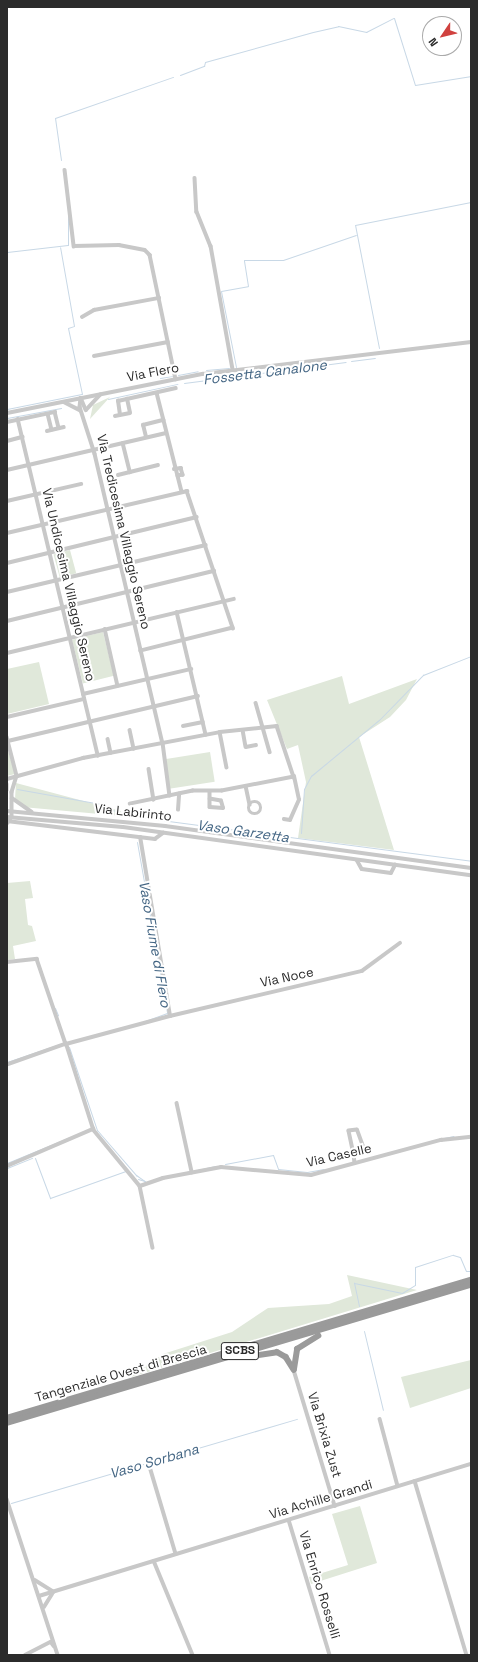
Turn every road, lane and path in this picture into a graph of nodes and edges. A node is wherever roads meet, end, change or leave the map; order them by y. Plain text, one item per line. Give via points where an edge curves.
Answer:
1 (65, 170) dead end
2 (195, 178) dead end
3 (159, 298) junction
4 (82, 316) dead end
5 (168, 342) junction
6 (471, 342) edge
7 (94, 356) dead end
8 (234, 370) junction
9 (176, 379) junction
10 (176, 388) dead end
11 (157, 393) junction
12 (102, 394) junction
13 (81, 398) junction
14 (126, 399) junction
15 (63, 402) junction
16 (86, 410) junction
17 (82, 411) junction
18 (7, 413) edge
19 (48, 414) junction
20 (120, 415) junction
21 (115, 416) dead end
22 (86, 418) junction
23 (18, 419) junction
24 (163, 420) junction
25 (7, 422) edge
26 (64, 427) dead end
27 (59, 428) junction
28 (52, 430) junction
29 (47, 431) dead end
30 (166, 433) junction
31 (22, 437) junction
32 (146, 437) junction
33 (7, 441) edge
34 (123, 443) junction
35 (94, 449) junction
36 (29, 465) junction
37 (158, 465) dead end
38 (174, 469) junction
39 (7, 470) edge
40 (130, 472) junction
41 (118, 475) dead end
42 (178, 476) junction
43 (81, 484) dead end
44 (182, 492) junction
45 (36, 494) junction
46 (7, 501) edge
47 (108, 509) junction
48 (197, 517) junction
49 (43, 525) junction
50 (7, 533) edge
51 (114, 537) junction
52 (206, 545) junction
53 (50, 552) junction
54 (7, 562) edge
55 (121, 564) junction
56 (214, 572) junction
57 (56, 580) junction
58 (7, 592) edge
59 (128, 592) junction
60 (234, 599) dead end
61 (223, 601) junction
62 (63, 608) junction
63 (177, 612) junction
64 (7, 621) edge
65 (135, 622) junction
66 (105, 629) junction
67 (70, 638) junction
68 (185, 641) junction
69 (141, 651) junction
70 (7, 653) edge
71 (191, 669) junction
72 (148, 679) junction
73 (118, 686) junction
74 (83, 694) junction
75 (198, 696) junction
76 (84, 699) junction
77 (256, 703) dead end
78 (154, 706) junction
79 (7, 718) edge
80 (90, 722) junction
81 (204, 722) junction
82 (183, 726) dead end
83 (264, 728) junction
84 (130, 730) dead end
85 (243, 730) junction
86 (220, 732) junction
87 (206, 735) junction
88 (8, 739) edge
89 (108, 739) dead end
90 (163, 743) junction
91 (256, 745) dead end
92 (134, 749) junction
93 (270, 752) dead end
94 (111, 753) junction
95 (98, 756) junction
96 (227, 767) dead end
97 (149, 769) dead end
98 (17, 776) junction
99 (294, 777) junction
100 (7, 779) edge
101 (7, 784) edge
102 (246, 786) junction
103 (7, 790) edge
104 (210, 791) junction
105 (179, 794) junction
106 (170, 796) junction
107 (12, 798) junction
108 (210, 799) dead end
109 (154, 800) junction
110 (130, 804) dead end
111 (250, 805) dead end
112 (178, 810) dead end
113 (7, 811) edge
114 (12, 811) junction
115 (32, 812) junction
116 (7, 817) edge
117 (12, 817) junction
118 (284, 819) dead end
119 (8, 822) edge
120 (163, 832) junction
121 (140, 837) junction
122 (356, 860) junction
123 (434, 863) junction
124 (396, 865) junction
125 (471, 868) edge
126 (432, 870) junction
127 (471, 875) edge
128 (400, 943) dead end
129 (7, 962) edge
130 (170, 1016) junction
131 (66, 1044) junction
132 (7, 1066) edge
133 (177, 1103) dead end
134 (93, 1129) junction
135 (471, 1137) edge
136 (354, 1155) junction
137 (355, 1163) junction
138 (7, 1166) edge
139 (192, 1172) junction
140 (140, 1186) junction
141 (153, 1248) dead end
142 (471, 1280) edge
143 (471, 1285) edge
144 (346, 1324) junction
145 (218, 1362) junction
146 (294, 1370) junction
147 (7, 1418) edge
148 (380, 1419) dead end
149 (7, 1423) edge
150 (148, 1460) dead end
151 (471, 1464) edge
152 (414, 1481) junction
153 (398, 1486) junction
154 (7, 1499) edge
155 (335, 1506) junction
156 (289, 1520) junction
157 (176, 1554) junction
158 (154, 1561) junction
159 (33, 1577) junction
160 (46, 1590) junction
161 (54, 1592) junction
162 (39, 1594) junction
163 (44, 1611) junction
164 (47, 1623) junction
165 (51, 1642) junction
166 (55, 1646) junction
167 (25, 1655) edge
168 (58, 1655) edge
169 (193, 1655) edge
170 (330, 1655) edge
171 (467, 1655) edge

1 - 3 street via 74,246 119,245 145,250 152,259
2 - 8 street via 197,212 211,246
3 - 4 street via 94,310
3 - 5 street
5 - 7 street
5 - 9 street
6 - 8 street, Via Flero
8 - 9 street, Via Flero
9 - 12 street, Via Flero
10 - 11 street, Via Flero
11 - 14 street, Via Flero
11 - 24 street
12 - 13 street, Via Flero
12 - 16 street
13 - 15 street, Via Flero
13 - 16 street, Via Tredicesima Villaggio Sereno
13 - 17 street, Via Tredicesima Villaggio Sereno
14 - 20 street, Via Flero via 118,401
14 - 20 street, Via Flero via 130,413
15 - 17 street
15 - 18 street, Via Flero
16 - 22 street, Via Tredicesima Villaggio Sereno
17 - 22 street, Via Tredicesima Villaggio Sereno
19 - 23 street
19 - 27 street via 55,412
19 - 28 street
20 - 21 street
22 - 35 street, Via Tredicesima Villaggio Sereno
23 - 25 street
23 - 31 street, Via Undicesima Villaggio Sereno
24 - 30 street
24 - 32 street via 143,425
26 - 27 street
27 - 28 street
28 - 29 street
30 - 32 street
30 - 38 street
31 - 33 street
31 - 36 street, Via Undicesima Villaggio Sereno
32 - 34 street
34 - 35 street
34 - 40 street
35 - 36 street
35 - 47 street, Via Tredicesima Villaggio Sereno
36 - 39 street
36 - 45 street, Via Undicesima Villaggio Sereno
37 - 40 street
38 - 42 street
38 - 42 street via 181,468 183,475
40 - 41 street
42 - 44 street
43 - 45 street
44 - 47 street
44 - 48 street via 188,491
45 - 46 street
45 - 49 street, Via Undicesima Villaggio Sereno
47 - 49 street
47 - 51 street, Via Tredicesima Villaggio Sereno
48 - 51 street
48 - 52 street
49 - 50 street
49 - 53 street, Via Undicesima Villaggio Sereno
51 - 53 street
51 - 55 street, Via Tredicesima Villaggio Sereno
52 - 55 street
52 - 56 street
53 - 54 street
53 - 57 street, Via Undicesima Villaggio Sereno
55 - 57 street
55 - 59 street, Via Tredicesima Villaggio Sereno
56 - 59 street
56 - 61 street
57 - 58 street
57 - 62 street, Via Undicesima Villaggio Sereno
59 - 62 street
59 - 65 street, Via Tredicesima Villaggio Sereno
60 - 61 street
61 - 63 street
61 - 68 street via 233,628
62 - 64 street
62 - 67 street, Via Undicesima Villaggio Sereno
63 - 65 street
63 - 68 street
65 - 66 street
65 - 69 street, Via Tredicesima Villaggio Sereno
66 - 67 street
66 - 73 street
67 - 70 street
67 - 74 street, Via Undicesima Villaggio Sereno
68 - 69 street
68 - 71 street
69 - 72 street, Via Tredicesima Villaggio Sereno
71 - 72 street
71 - 75 street
72 - 73 street
72 - 78 street, Via Tredicesima Villaggio Sereno
73 - 74 street
74 - 76 street, Via Undicesima Villaggio Sereno
75 - 78 street
75 - 81 street
76 - 79 street
76 - 80 street, Via Undicesima Villaggio Sereno
77 - 83 street
78 - 80 street
78 - 90 street, Via Tredicesima Villaggio Sereno
80 - 88 street
80 - 95 street, Via Undicesima Villaggio Sereno
81 - 82 street
81 - 87 street
83 - 85 street
83 - 93 street
83 - 99 street via 277,726
84 - 92 street
85 - 86 street
85 - 91 street via 246,747
86 - 87 street
86 - 96 street
87 - 90 street
88 - 98 street
89 - 94 street
90 - 92 street
90 - 106 street, Via Tredicesima Villaggio Sereno
92 - 94 street
94 - 95 street
95 - 98 street
97 - 109 street
98 - 100 street
98 - 107 street
99 - 102 street
99 - 118 street via 299,800 290,820
101 - 103 street
102 - 104 street
102 - 111 street
104 - 105 street
104 - 108 street
105 - 106 street
105 - 112 street
106 - 109 street
107 - 114 street
107 - 115 street via 18,806
109 - 110 street
113 - 114 street, Via Labirinto
114 - 115 street, Via Labirinto
114 - 117 street
115 - 123 street, Via Labirinto via 165,826
116 - 117 street, Via Labirinto
117 - 119 street
117 - 120 street, Via Labirinto
119 - 121 street, Via Labirinto
120 - 121 street, Via Labirinto via 155,838
120 - 122 street, Via Labirinto
121 - 130 street
122 - 124 street, Via Labirinto
122 - 124 street, Via Labirinto via 362,869 391,873
123 - 125 street, Via Labirinto
123 - 126 street
124 - 126 street, Via Labirinto
126 - 127 street, Via Labirinto
128 - 130 street, Via Noce via 362,971
129 - 131 street via 35,958
130 - 131 street, Via Noce
131 - 132 street, Via Noce
131 - 134 street
133 - 139 street
134 - 138 street
134 - 140 street
135 - 137 street, Via Caselle via 440,1140
136 - 136 street via 365,1152 357,1130 349,1131
136 - 137 street
137 - 139 street, Via Caselle via 305,1175 243,1168
139 - 140 street, Via Caselle
140 - 141 street
142 - 147 highway, Tangenziale Ovest di Brescia / SCBS
143 - 144 highway, Tangenziale Ovest di Brescia / SCBS
144 - 145 highway, Tangenziale Ovest di Brescia / SCBS
144 - 146 highway via 301,1344 295,1354
145 - 146 highway via 277,1352 286,1357
145 - 149 highway, Tangenziale Ovest di Brescia / SCBS
146 - 155 street, Via Brixia Zust
148 - 153 street
150 - 157 street
151 - 152 street, Via Achille Grandi
152 - 153 street, Via Achille Grandi
152 - 171 street
153 - 155 street, Via Achille Grandi
154 - 159 street
155 - 156 street, Via Achille Grandi
156 - 157 street, Via Achille Grandi
156 - 170 street, Via Enrico Rosselli
157 - 158 street, Via Achille Grandi
158 - 161 street, Via Achille Grandi
158 - 169 street
159 - 160 street
159 - 162 street
160 - 161 street
160 - 162 street
161 - 162 street, Via Achille Grandi
161 - 163 street via 44,1603
162 - 163 street
163 - 164 street
164 - 165 street
164 - 166 street
165 - 166 street
165 - 167 street
165 - 168 street
166 - 168 street

